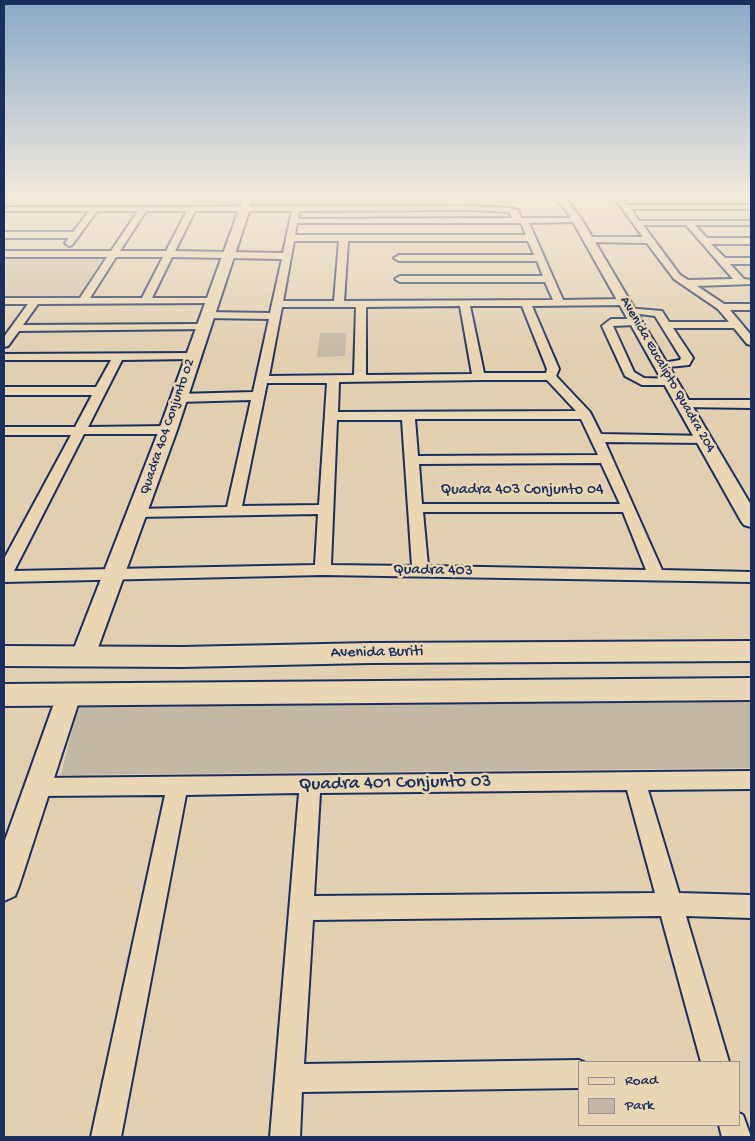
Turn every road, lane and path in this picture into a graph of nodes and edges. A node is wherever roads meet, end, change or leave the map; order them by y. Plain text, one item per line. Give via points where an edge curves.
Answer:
1 (64, 249) edge
2 (117, 249) edge
3 (172, 249) edge
4 (231, 249) edge
5 (288, 249) edge
6 (343, 249) edge
7 (398, 249) edge
8 (535, 249) edge
9 (593, 249) edge
10 (657, 249) edge
11 (713, 249) edge
12 (115, 253) junction
13 (4, 254) edge
14 (60, 254) junction
15 (170, 254) junction
16 (229, 255) junction
17 (286, 256) junction
18 (399, 258) junction
19 (539, 258) junction
20 (724, 261) junction
21 (751, 261) edge
22 (548, 279) junction
23 (746, 282) edge
24 (684, 283) junction
25 (400, 291) junction
26 (4, 301) edge
27 (36, 301) junction
28 (83, 301) junction
29 (145, 301) junction
30 (559, 302) junction
31 (464, 303) junction
32 (526, 303) junction
33 (278, 304) junction
34 (339, 304) junction
35 (360, 304) junction
36 (722, 307) junction
37 (751, 307) edge
38 (629, 311) junction
39 (208, 314) junction
40 (275, 316) junction
41 (667, 325) junction
42 (737, 325) junction
43 (16, 328) junction
44 (749, 336) edge
45 (4, 344) edge
46 (192, 356) junction
47 (4, 357) edge
48 (118, 357) junction
49 (662, 366) junction
50 (550, 376) junction
51 (479, 378) junction
52 (360, 379) junction
53 (262, 380) junction
54 (333, 380) junction
55 (672, 382) junction
56 (4, 391) edge
57 (100, 391) junction
58 (258, 396) junction
59 (178, 398) junction
60 (685, 404) junction
61 (751, 404) edge
62 (586, 415) junction
63 (332, 416) junction
64 (408, 416) junction
65 (4, 430) edge
66 (79, 430) junction
67 (168, 430) junction
68 (598, 438) junction
69 (704, 439) junction
70 (606, 459) junction
71 (411, 460) junction
72 (415, 508) junction
73 (629, 508) junction
74 (326, 510) junction
75 (233, 512) junction
76 (138, 513) junction
77 (751, 521) edge
78 (323, 570) junction
79 (420, 570) junction
80 (4, 576) edge
81 (114, 576) junction
82 (657, 577) junction
83 (751, 578) edge
84 (740, 652) edge
85 (4, 656) edge
86 (83, 656) junction
87 (182, 657) junction
88 (748, 689) edge
89 (174, 692) junction
90 (69, 694) junction
91 (4, 695) edge
92 (751, 780) edge
93 (635, 781) junction
94 (310, 786) junction
95 (39, 787) junction
96 (176, 787) junction
97 (4, 886) edge
98 (671, 904) junction
99 (751, 906) edge
100 (302, 908) junction
101 (715, 1061) edge
102 (578, 1074) edge
103 (291, 1078) junction
104 (106, 1137) edge
105 (285, 1137) edge

1 - 14 street
2 - 12 street
3 - 15 street
4 - 16 street, Quadra 404 Conjunto 02
5 - 17 street
6 - 34 street
7 - 18 street
8 - 19 street
9 - 38 street, Avenida Eucalipto Quadra 204
10 - 24 street
11 - 20 street
12 - 14 street
12 - 15 street
12 - 28 street
13 - 14 street
15 - 16 street
15 - 29 street
16 - 17 street
16 - 39 street, Quadra 404 Conjunto 02
17 - 33 street
18 - 19 street
18 - 25 street
19 - 22 street
20 - 21 street
20 - 23 street
22 - 25 street
22 - 30 street
23 - 24 street
24 - 36 street
25 - 31 street
25 - 35 street
26 - 27 street
27 - 28 street
27 - 43 street
28 - 29 street
29 - 39 street
30 - 32 street
30 - 38 street
31 - 32 street
31 - 51 street
32 - 50 street via 553,370
33 - 34 street
33 - 40 street
34 - 35 street
35 - 52 street
36 - 37 street
36 - 42 street
38 - 41 street via 658,313
38 - 49 street, Avenida Eucalipto Quadra 204
38 - 55 street via 607,326 629,374 642,381
39 - 40 street
39 - 43 street
39 - 46 street, Quadra 404 Conjunto 02
40 - 53 street
41 - 42 street
41 - 49 street via 687,361 681,365
42 - 44 street
43 - 45 street
46 - 48 street
46 - 59 street, Quadra 404 Conjunto 02
47 - 48 street
48 - 57 street
49 - 55 street, Avenida Eucalipto Quadra 204
50 - 51 street
50 - 62 street
51 - 52 street
52 - 54 street
53 - 54 street
53 - 58 street
54 - 63 street
55 - 60 street, Avenida Eucalipto Quadra 204
56 - 57 street
57 - 66 street
58 - 59 street
58 - 75 street
59 - 67 street, Quadra 404 Conjunto 02
60 - 61 street
60 - 69 street, Avenida Eucalipto Quadra 204
62 - 64 street
62 - 68 street
63 - 64 street
63 - 74 street
64 - 71 street
65 - 66 street
66 - 67 street
66 - 80 street
67 - 76 street, Quadra 404 Conjunto 02
68 - 69 street
68 - 70 street
69 - 77 street, Avenida Eucalipto Quadra 204
70 - 71 street
70 - 73 street
71 - 72 street
72 - 73 street, Quadra 403 Conjunto 04
72 - 79 street
73 - 82 street
74 - 75 street
74 - 78 street
75 - 76 street
76 - 81 street, Quadra 404 Conjunto 02
78 - 79 street, Quadra 403
78 - 81 street, Quadra 403
79 - 82 street, Quadra 403
80 - 81 street, Quadra 403
81 - 86 street, Quadra 404 Conjunto 02
82 - 83 street, Quadra 403
84 - 87 main road, Avenida Buriti
84 - 88 main road via 721,659 719,667 730,682
85 - 86 main road, Avenida Buriti
86 - 87 main road, Avenida Buriti
87 - 89 main road via 194,667 194,675 189,683
88 - 89 main road
89 - 90 main road
90 - 91 main road
90 - 95 street
92 - 93 street, Quadra 401 Conjunto 03
93 - 94 street, Quadra 401 Conjunto 03
93 - 98 street
94 - 96 street, Quadra 401 Conjunto 03
94 - 100 street
95 - 96 street, Quadra 401 Conjunto 03
95 - 97 street
96 - 104 street
98 - 99 street
98 - 100 street
98 - 101 street
100 - 103 street
102 - 103 street
103 - 105 street

